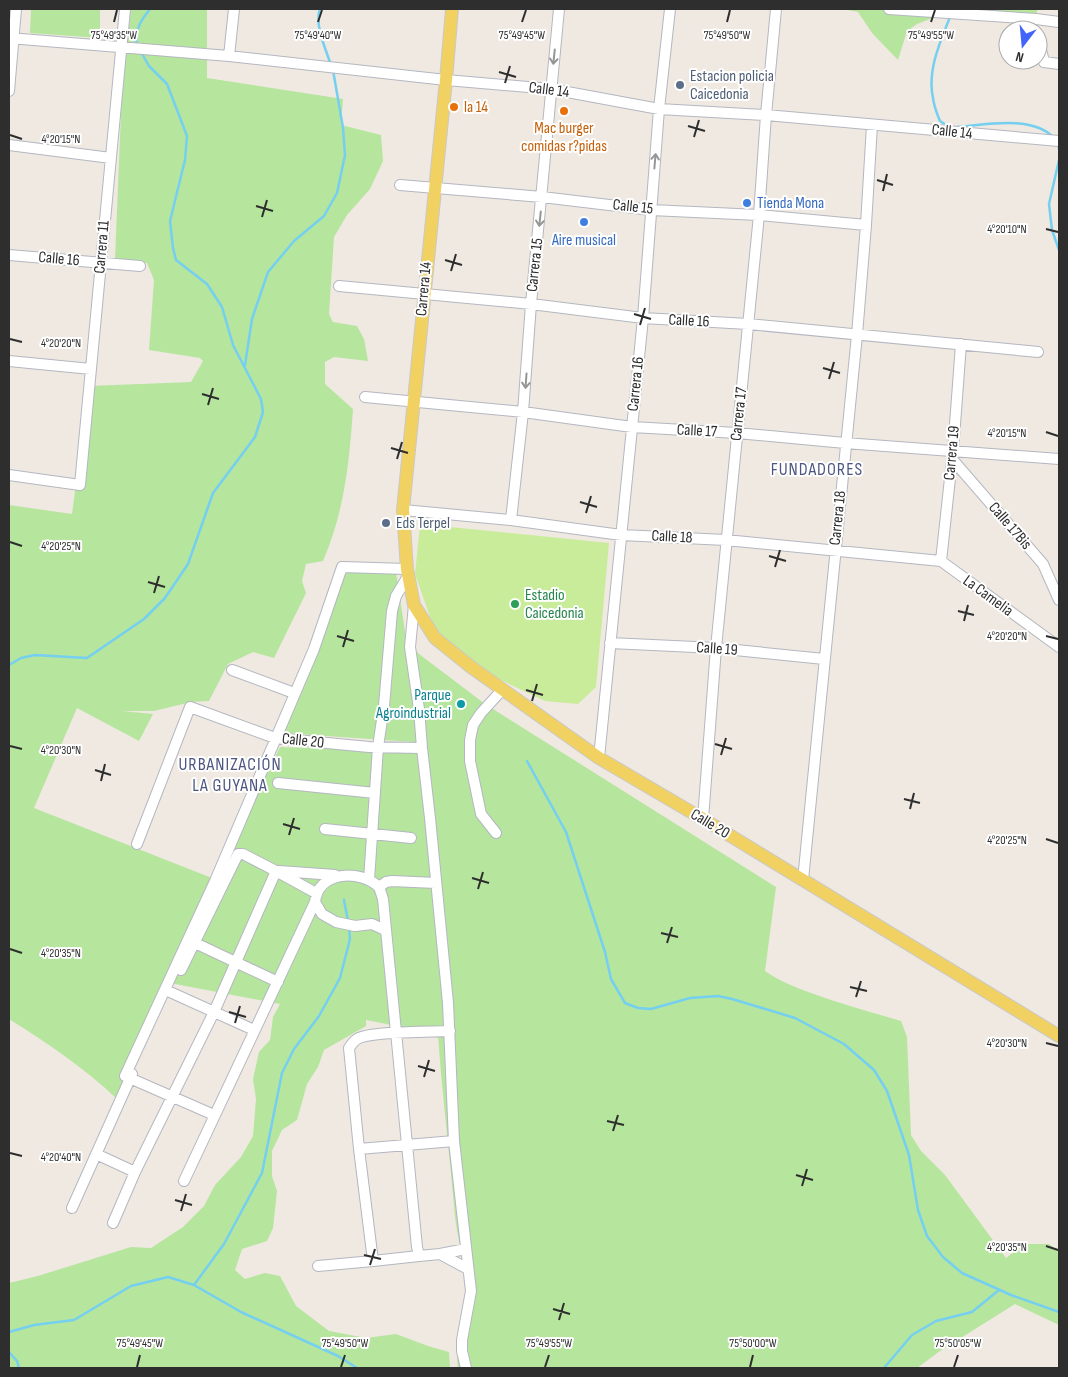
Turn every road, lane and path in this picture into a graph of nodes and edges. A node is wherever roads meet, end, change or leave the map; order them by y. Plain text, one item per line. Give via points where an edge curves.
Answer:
1 (16, 9) edge
2 (124, 9) edge
3 (234, 9) edge
4 (452, 9) edge
5 (559, 9) edge
6 (670, 9) edge
7 (776, 9) edge
8 (889, 9) edge
9 (1036, 19) joint
10 (1059, 22) edge
11 (11, 38) edge
12 (120, 47) junction
13 (229, 56) junction
14 (446, 80) junction
15 (551, 89) junction
16 (9, 91) edge
17 (659, 109) junction
18 (766, 115) junction
19 (872, 126) junction
20 (1059, 141) edge
21 (9, 145) edge
22 (110, 158) junction
23 (400, 184) dead end
24 (434, 188) junction
25 (542, 197) junction
26 (651, 210) junction
27 (759, 215) junction
28 (866, 225) junction
29 (9, 255) edge
30 (101, 263) junction
31 (140, 266) dead end
32 (339, 286) dead end
33 (423, 294) junction
34 (531, 304) junction
35 (642, 318) junction
36 (748, 324) junction
37 (857, 335) junction
38 (961, 344) junction
39 (1038, 352) dead end
40 (9, 361) edge
41 (91, 369) junction
42 (365, 397) dead end
43 (414, 403) junction
44 (523, 412) junction
45 (632, 427) junction
46 (737, 433) junction
47 (845, 444) junction
48 (952, 455) junction
49 (1059, 459) edge
50 (9, 475) edge
51 (403, 510) junction
52 (511, 520) junction
53 (620, 534) junction
54 (726, 540) junction
55 (835, 551) junction
56 (942, 561) junction
57 (407, 573) junction
58 (1059, 600) edge
59 (414, 605) junction
60 (610, 643) junction
61 (1059, 647) edge
62 (716, 648) junction
63 (824, 658) junction
64 (232, 670) dead end
65 (502, 690) junction
66 (294, 693) junction
67 (275, 738) junction
68 (378, 747) junction
69 (422, 748) junction
70 (599, 758) junction
71 (278, 783) dead end
72 (375, 793) junction
73 (703, 818) junction
74 (325, 829) dead end
75 (496, 833) dead end
76 (371, 834) junction
77 (411, 838) dead end
78 (137, 844) dead end
79 (276, 871) junction
80 (338, 876) junction
81 (369, 880) junction
82 (803, 880) junction
83 (436, 883) junction
84 (379, 887) junction
85 (315, 898) junction
86 (384, 911) junction
87 (322, 914) junction
88 (308, 916) junction
89 (372, 924) junction
90 (385, 930) junction
91 (195, 943) junction
92 (236, 962) junction
93 (278, 982) junction
94 (170, 992) junction
95 (214, 1012) junction
96 (254, 1030) junction
97 (450, 1031) junction
98 (396, 1034) junction
99 (1059, 1036) edge
100 (130, 1078) junction
101 (172, 1096) junction
102 (214, 1115) junction
103 (454, 1141) junction
104 (407, 1144) junction
105 (359, 1149) junction
106 (96, 1154) junction
107 (135, 1172) junction
108 (184, 1181) dead end
109 (72, 1208) dead end
110 (113, 1223) dead end
111 (466, 1249) junction
112 (440, 1254) junction
113 (419, 1256) junction
114 (373, 1261) junction
115 (318, 1266) dead end
116 (468, 1269) junction
117 (466, 1368) edge

1 - 11 street
2 - 12 street, Carrera 11
3 - 13 street
4 - 14 main road, Carrera 14
5 -> 15 street, Carrera 15
6 - 17 street, Carrera 16
7 - 18 street, Carrera 17
8 - 9 street
9 - 10 street
11 - 12 street, Calle 14
11 - 16 street
12 - 13 street, Calle 14
12 - 22 street, Carrera 11
13 - 14 street, Calle 14
14 - 15 street, Calle 14
14 - 24 main road, Carrera 14
15 - 17 street, Calle 14
15 - 25 street, Carrera 15
17 - 18 street, Calle 14
26 -> 17 street, Carrera 16
18 - 19 street, Calle 14
18 - 27 street, Carrera 17
19 - 20 street, Calle 14
19 - 28 street, Carrera 18
21 - 22 street
22 - 30 street, Carrera 11
23 - 24 street, Calle 15
24 - 25 street, Calle 15
24 - 33 main road, Carrera 14
25 - 26 street, Calle 15
25 -> 34 street, Carrera 15
26 - 27 street, Calle 15
26 - 35 street, Carrera 16
27 - 28 street, Calle 15
27 - 36 street, Carrera 17
28 - 37 street, Carrera 18
29 - 30 street, Calle 16
30 - 31 street, Calle 16
30 - 41 street, Carrera 11
32 - 33 street, Calle 16
33 - 34 street, Calle 16
33 - 43 main road, Carrera 14
34 - 35 street, Calle 16
34 -> 44 street, Carrera 15
35 - 36 street, Calle 16
35 - 45 street, Carrera 16
36 - 37 street, Calle 16
36 - 46 street, Carrera 17
37 - 38 street, Calle 16
37 - 47 street, Carrera 18
38 - 39 street, Calle 16
38 - 48 street, Carrera 19
40 - 41 street
41 - 50 street, Carrera 11 via 80,485
42 - 43 street, Calle 17
43 - 44 street, Calle 17
43 - 51 main road, Carrera 14
44 - 45 street, Calle 17
44 - 52 street, Carrera 15
45 - 46 street, Calle 17
45 - 53 street, Carrera 16
46 - 47 street, Calle 17
46 - 54 street, Carrera 17
47 - 48 street, Calle 17
47 - 55 street, Carrera 18
48 - 49 street, Calle 17
48 - 56 street, Carrera 19
48 - 58 street, Calle 17Bis via 1043,564
51 - 52 street, Calle 18
51 - 57 main road, Carrera 14
52 - 53 street, Calle 18
53 - 54 street, Calle 18
53 - 60 street, Carrera 16
54 - 55 street, Calle 18
54 - 62 street, Carrera 17
55 - 56 street, Calle 18
55 - 63 street, Carrera 18
56 - 61 street, La Camelia
57 - 59 main road, Calle 20
57 - 66 street via 342,568 314,649
57 - 68 street via 392,611
59 - 65 main road, Calle 20 via 435,638
59 - 69 street via 410,647
60 - 62 street, Calle 19
60 - 70 street, Carrera 16
62 - 63 street, Calle 19
62 - 73 street, Carrera 17
63 - 82 street, Carrera 18
64 - 66 street
65 - 70 main road, Calle 20
65 - 75 street via 481,712 473,725 470,740 470,761 481,814
66 - 67 street
67 - 68 street, Calle 20
67 - 78 street, Calle 20 via 190,707
67 - 100 street via 215,881 125,1076
68 - 69 street, Calle 20
68 - 72 street
69 - 83 street
70 - 73 main road, Calle 20
71 - 72 street
72 - 76 street
73 - 82 main road, Calle 20
74 - 76 street
76 - 77 street
76 - 81 street
79 - 80 street
79 - 85 street
79 - 91 street via 238,854
79 - 92 street
80 - 81 street
80 - 85 street via 329,878
81 - 84 street
82 - 99 main road, Calle 20
83 - 84 street via 392,881
83 - 97 street
84 - 86 street
85 - 87 street
85 - 88 street
86 - 89 street
86 - 90 street
87 - 88 street
87 - 89 street via 346,925
88 - 93 street
89 - 90 street
90 - 98 street
91 - 92 street
91 - 94 street
92 - 93 street
92 - 95 street
93 - 96 street
94 - 95 street
94 - 100 street
95 - 96 street
95 - 101 street
96 - 102 street
97 - 98 street
97 - 103 street
98 - 104 street
98 - 105 street via 369,1035 356,1040 349,1048
100 - 101 street
100 - 106 street
101 - 102 street
101 - 107 street
102 - 108 street
103 - 104 street
103 - 111 street
104 - 105 street
104 - 113 street
105 - 114 street
106 - 107 street
106 - 109 street
107 - 110 street
111 - 112 street
111 - 116 street
112 - 113 street
112 - 116 street
113 - 114 street
114 - 115 street
116 - 117 street via 471,1291 462,1340

